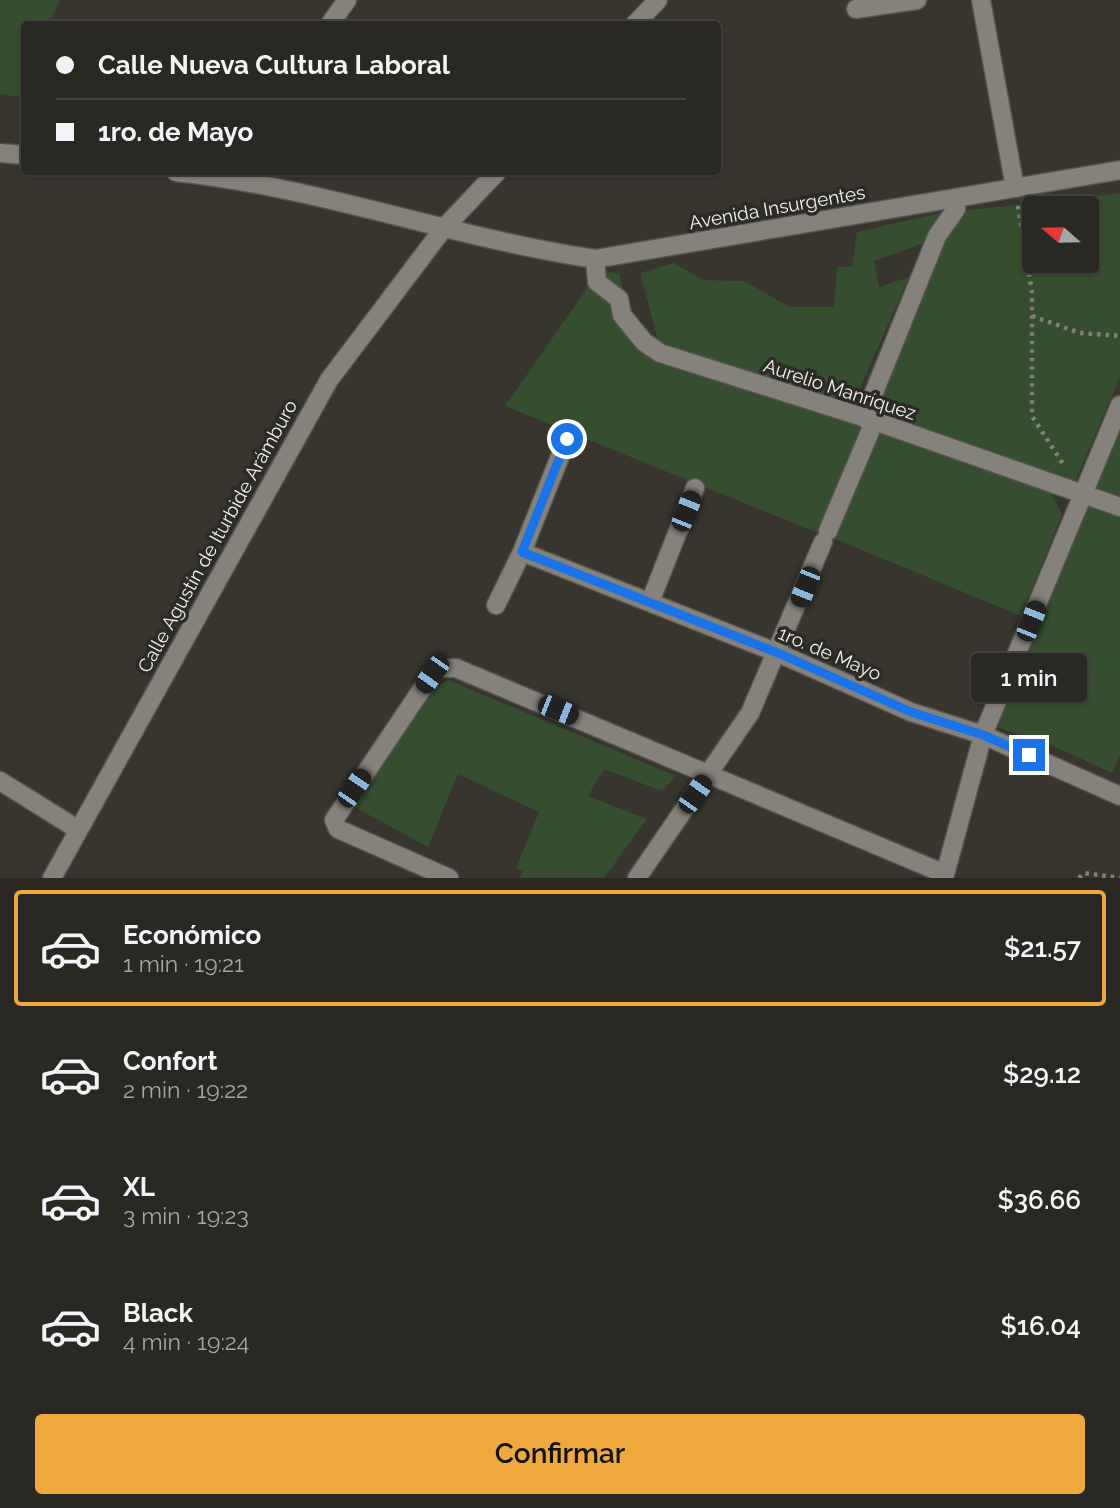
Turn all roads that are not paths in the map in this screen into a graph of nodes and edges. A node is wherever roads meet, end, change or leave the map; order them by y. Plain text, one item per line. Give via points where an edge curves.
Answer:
1 (347, 0) edge
2 (658, 0) edge
3 (917, 0) edge
4 (981, 0) edge
5 (856, 9) dead end
6 (333, 21) edge
7 (638, 21) edge
8 (0, 153) edge
9 (21, 155) edge
10 (1120, 170) edge
11 (236, 175) edge
12 (494, 175) edge
13 (1015, 188) junction
14 (956, 198) junction
15 (443, 229) junction
16 (595, 259) junction
17 (1120, 405) edge
18 (866, 418) junction
19 (567, 439) dead end
20 (695, 488) dead end
21 (1082, 495) junction
22 (1120, 507) edge
23 (522, 552) junction
24 (650, 602) junction
25 (496, 605) dead end
26 (778, 653) junction
27 (983, 735) junction
28 (709, 773) junction
29 (0, 781) edge
30 (1120, 796) edge
31 (77, 829) junction
32 (945, 876) edge
33 (52, 878) edge
34 (449, 878) edge
35 (637, 878) edge

1 - 6 street
2 - 7 street
3 - 5 street
4 - 13 street
8 - 9 street
10 - 13 street, Avenida Insurgentes
11 - 15 street, Avenida Insurgentes
12 - 15 street, Calle Agustín de Iturbide Arámburo
13 - 14 street, Avenida Insurgentes
14 - 16 street, Avenida Insurgentes
14 - 18 street via 956,209 937,236
15 - 16 street, Avenida Insurgentes via 525,249
15 - 31 street, Calle Agustín de Iturbide Arámburo via 328,380
16 - 18 street, Aurelio Manríquez via 597,282 619,299 622,315 643,342 660,353
17 - 21 street
18 - 21 street, Aurelio Manríquez
18 - 26 street via 872,427
19 - 23 street
20 - 24 street
21 - 22 street, Aurelio Manríquez
21 - 27 street
23 - 24 street, 1ro. de Mayo
23 - 25 street
24 - 26 street, 1ro. de Mayo
26 - 27 street, 1ro. de Mayo via 911,712
26 - 28 street via 750,713
27 - 30 street, 1ro. de Mayo
27 - 32 street
28 - 32 street
28 - 34 street via 456,668 441,668 432,674 334,820 338,829
28 - 35 street
29 - 31 street
31 - 33 street, Calle Agustín de Iturbide Arámburo

